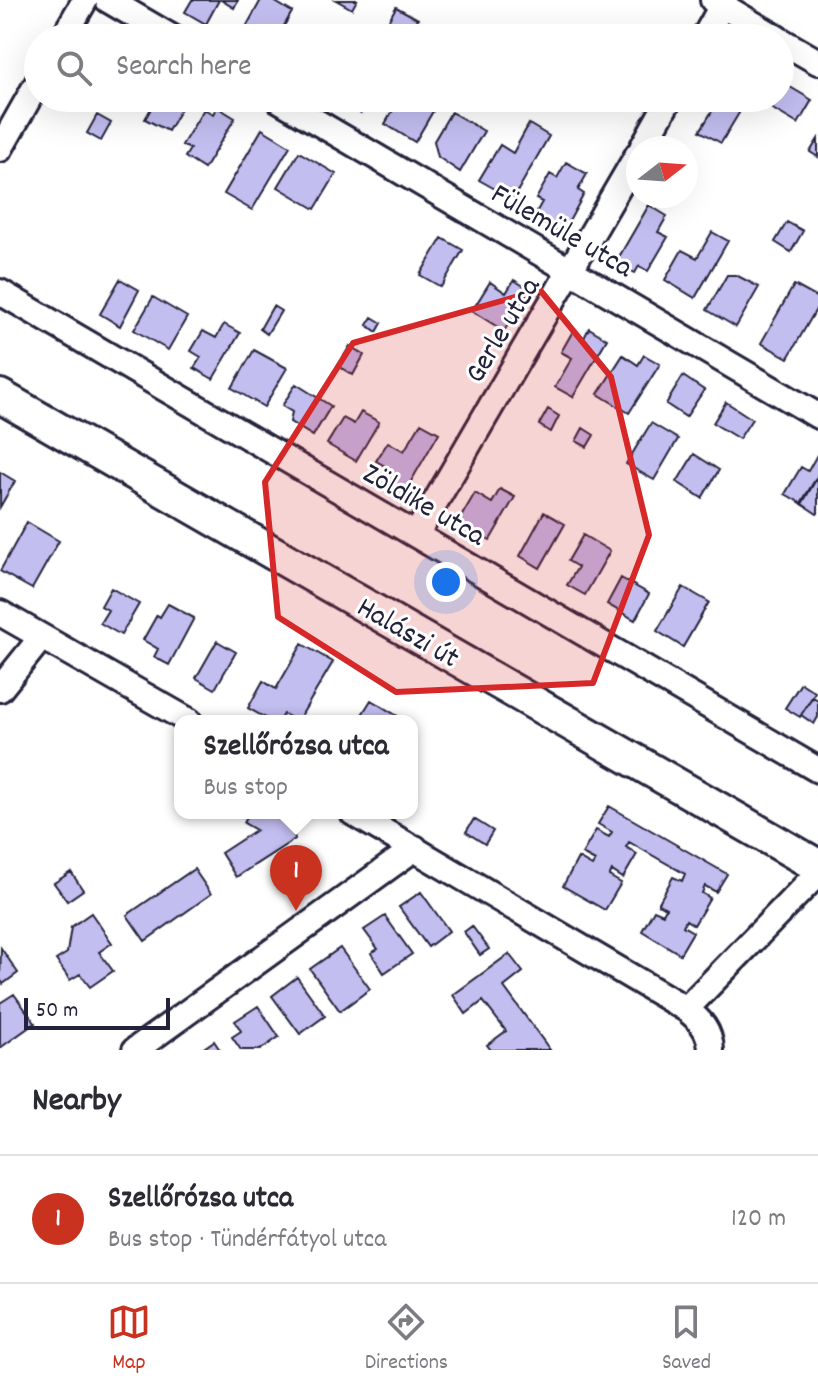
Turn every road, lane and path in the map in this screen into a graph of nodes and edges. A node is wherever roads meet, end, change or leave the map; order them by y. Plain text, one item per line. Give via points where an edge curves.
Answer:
1 (85, 0) edge
2 (108, 0) edge
3 (720, 2) edge
4 (71, 24) edge
5 (149, 24) edge
6 (710, 24) edge
7 (755, 24) edge
8 (794, 48) edge
9 (818, 62) edge
10 (24, 107) edge
11 (300, 112) edge
12 (662, 112) edge
13 (649, 136) edge
14 (0, 149) edge
15 (626, 175) edge
16 (572, 271) junction
17 (0, 292) edge
18 (0, 396) edge
19 (818, 416) edge
20 (416, 535) junction
21 (0, 613) edge
22 (41, 638) junction
23 (0, 689) edge
24 (178, 715) edge
25 (818, 770) edge
26 (364, 819) edge
27 (415, 848) junction
28 (818, 866) edge
29 (818, 873) edge
30 (686, 1009) junction
31 (135, 1050) edge
32 (711, 1050) edge

1 - 4 street
2 - 5 street
3 - 6 street
3 - 7 street
8 - 9 street
10 - 14 street
11 - 16 street, Fülemüle utca
12 - 13 street
15 - 16 street, Gerle utca
16 - 19 street, Fülemüle utca
16 - 20 street, Gerle utca
17 - 20 street, Zöldike utca
18 - 28 main road, Halászi út
20 - 25 street, Zöldike utca
21 - 22 street
22 - 23 street
22 - 24 street
26 - 27 street
27 - 30 street
27 - 31 street
29 - 30 street
30 - 32 street via 702,1021

